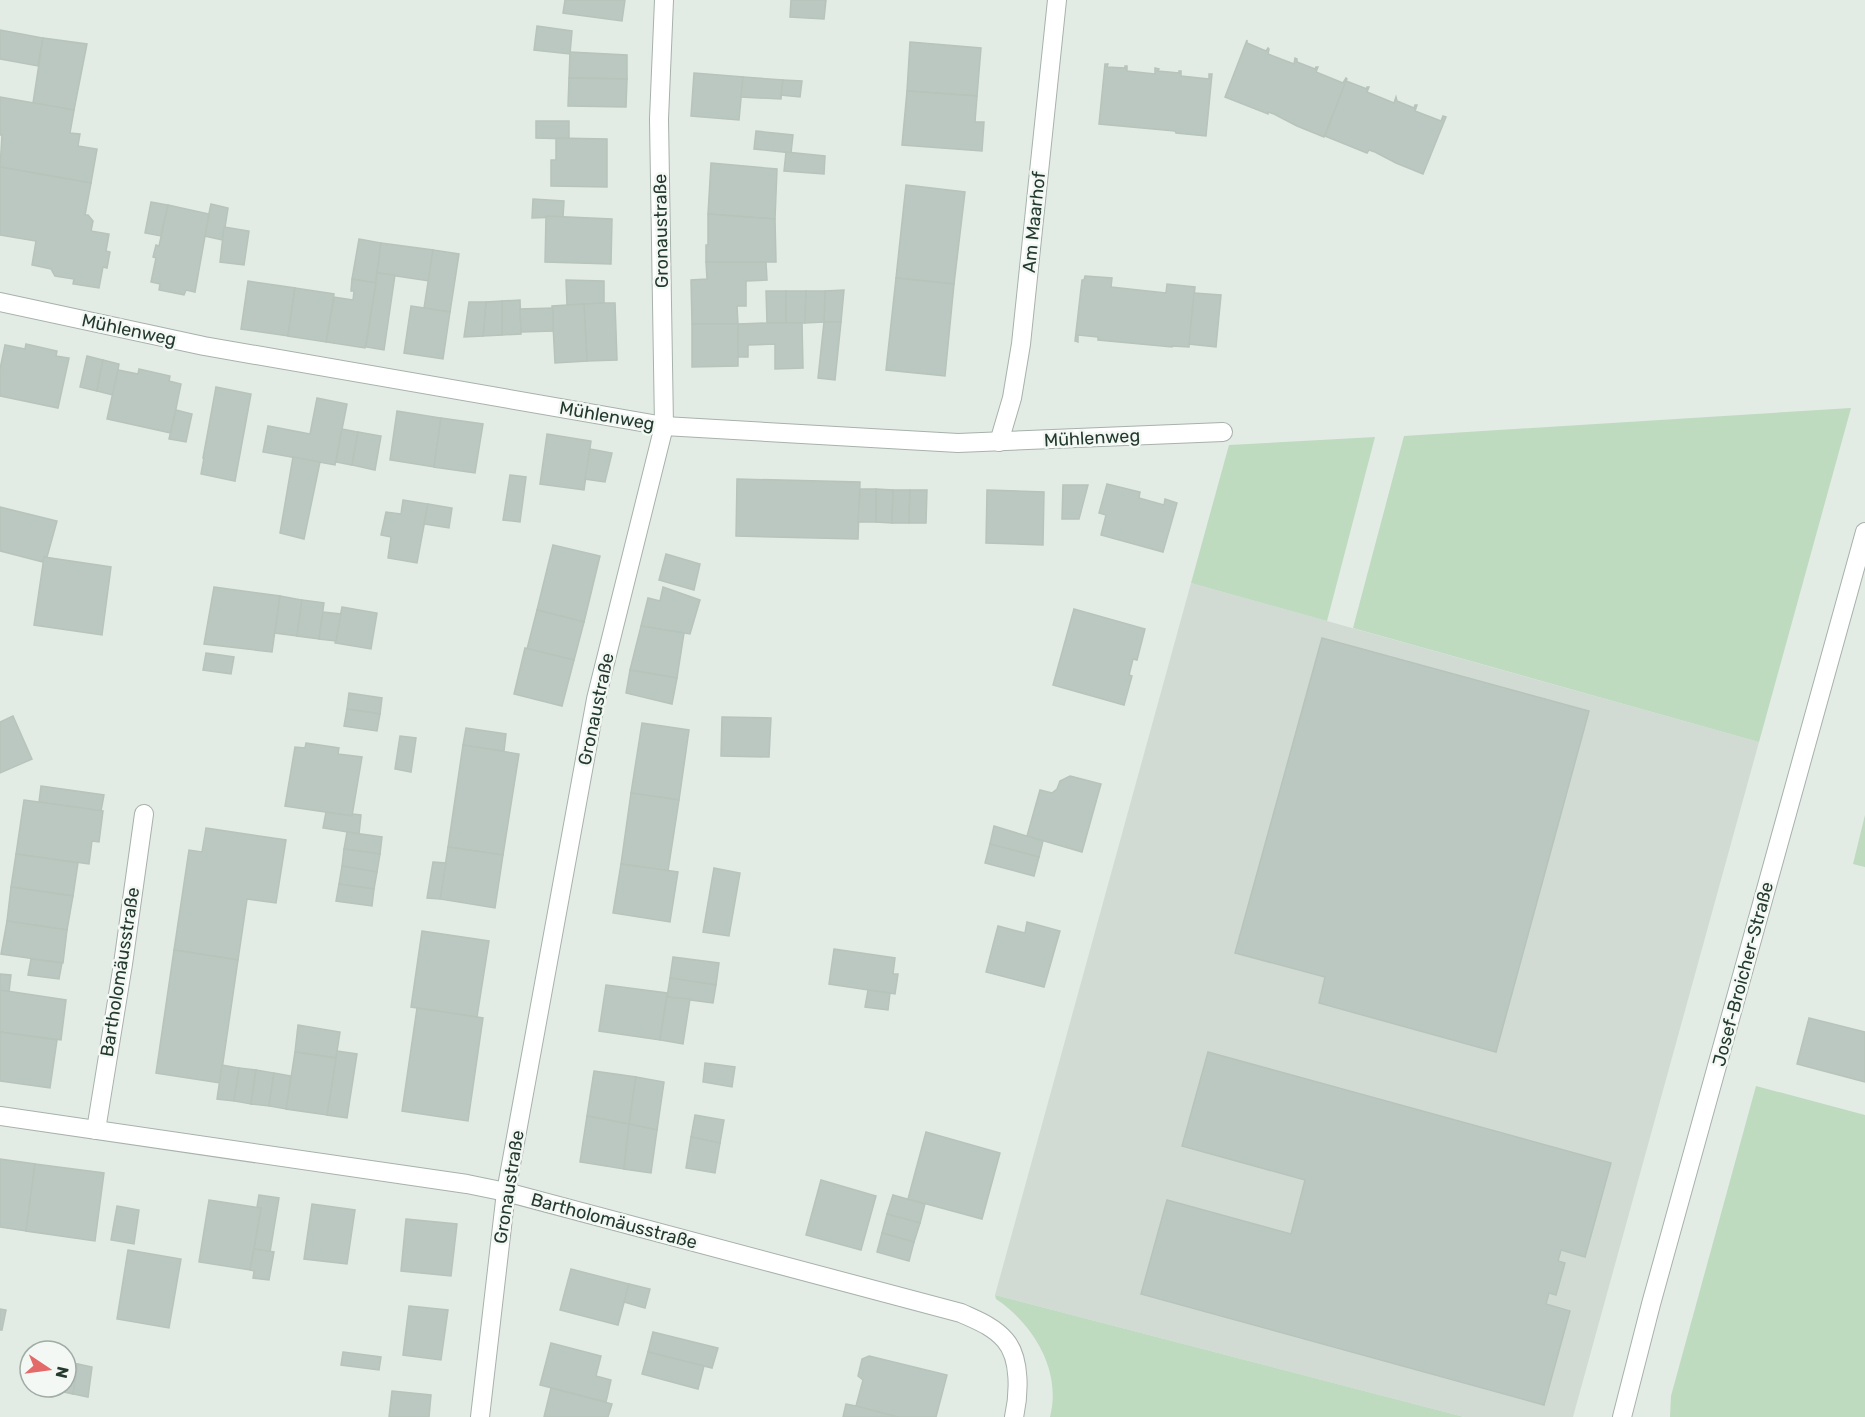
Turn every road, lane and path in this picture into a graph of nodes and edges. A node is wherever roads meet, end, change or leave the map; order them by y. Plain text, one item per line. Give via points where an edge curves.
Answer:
1 (664, 0) edge
2 (1056, 0) edge
3 (0, 302) edge
4 (664, 426) junction
5 (1223, 432) dead end
6 (999, 442) junction
7 (1865, 532) edge
8 (144, 814) dead end
9 (0, 1116) edge
10 (96, 1130) junction
11 (506, 1192) junction
12 (480, 1417) edge
13 (1014, 1417) edge
14 (1622, 1417) edge

1 - 4 street, Gronaustraße via 659,119
2 - 6 street, Am Maarhof via 1021,344 1012,398
3 - 4 street, Mühlenweg via 204,346
4 - 6 street, Mühlenweg via 958,444
4 - 11 street, Gronaustraße via 596,699
5 - 6 street, Mühlenweg
7 - 14 street, Josef-Broicher-Straße
8 - 10 street, Bartholomäusstraße
9 - 10 street, Bartholomäusstraße
10 - 11 street, Bartholomäusstraße
11 - 12 street, Gronaustraße
11 - 13 street, Bartholomäusstraße via 961,1313 988,1325 1007,1343 1019,1386

